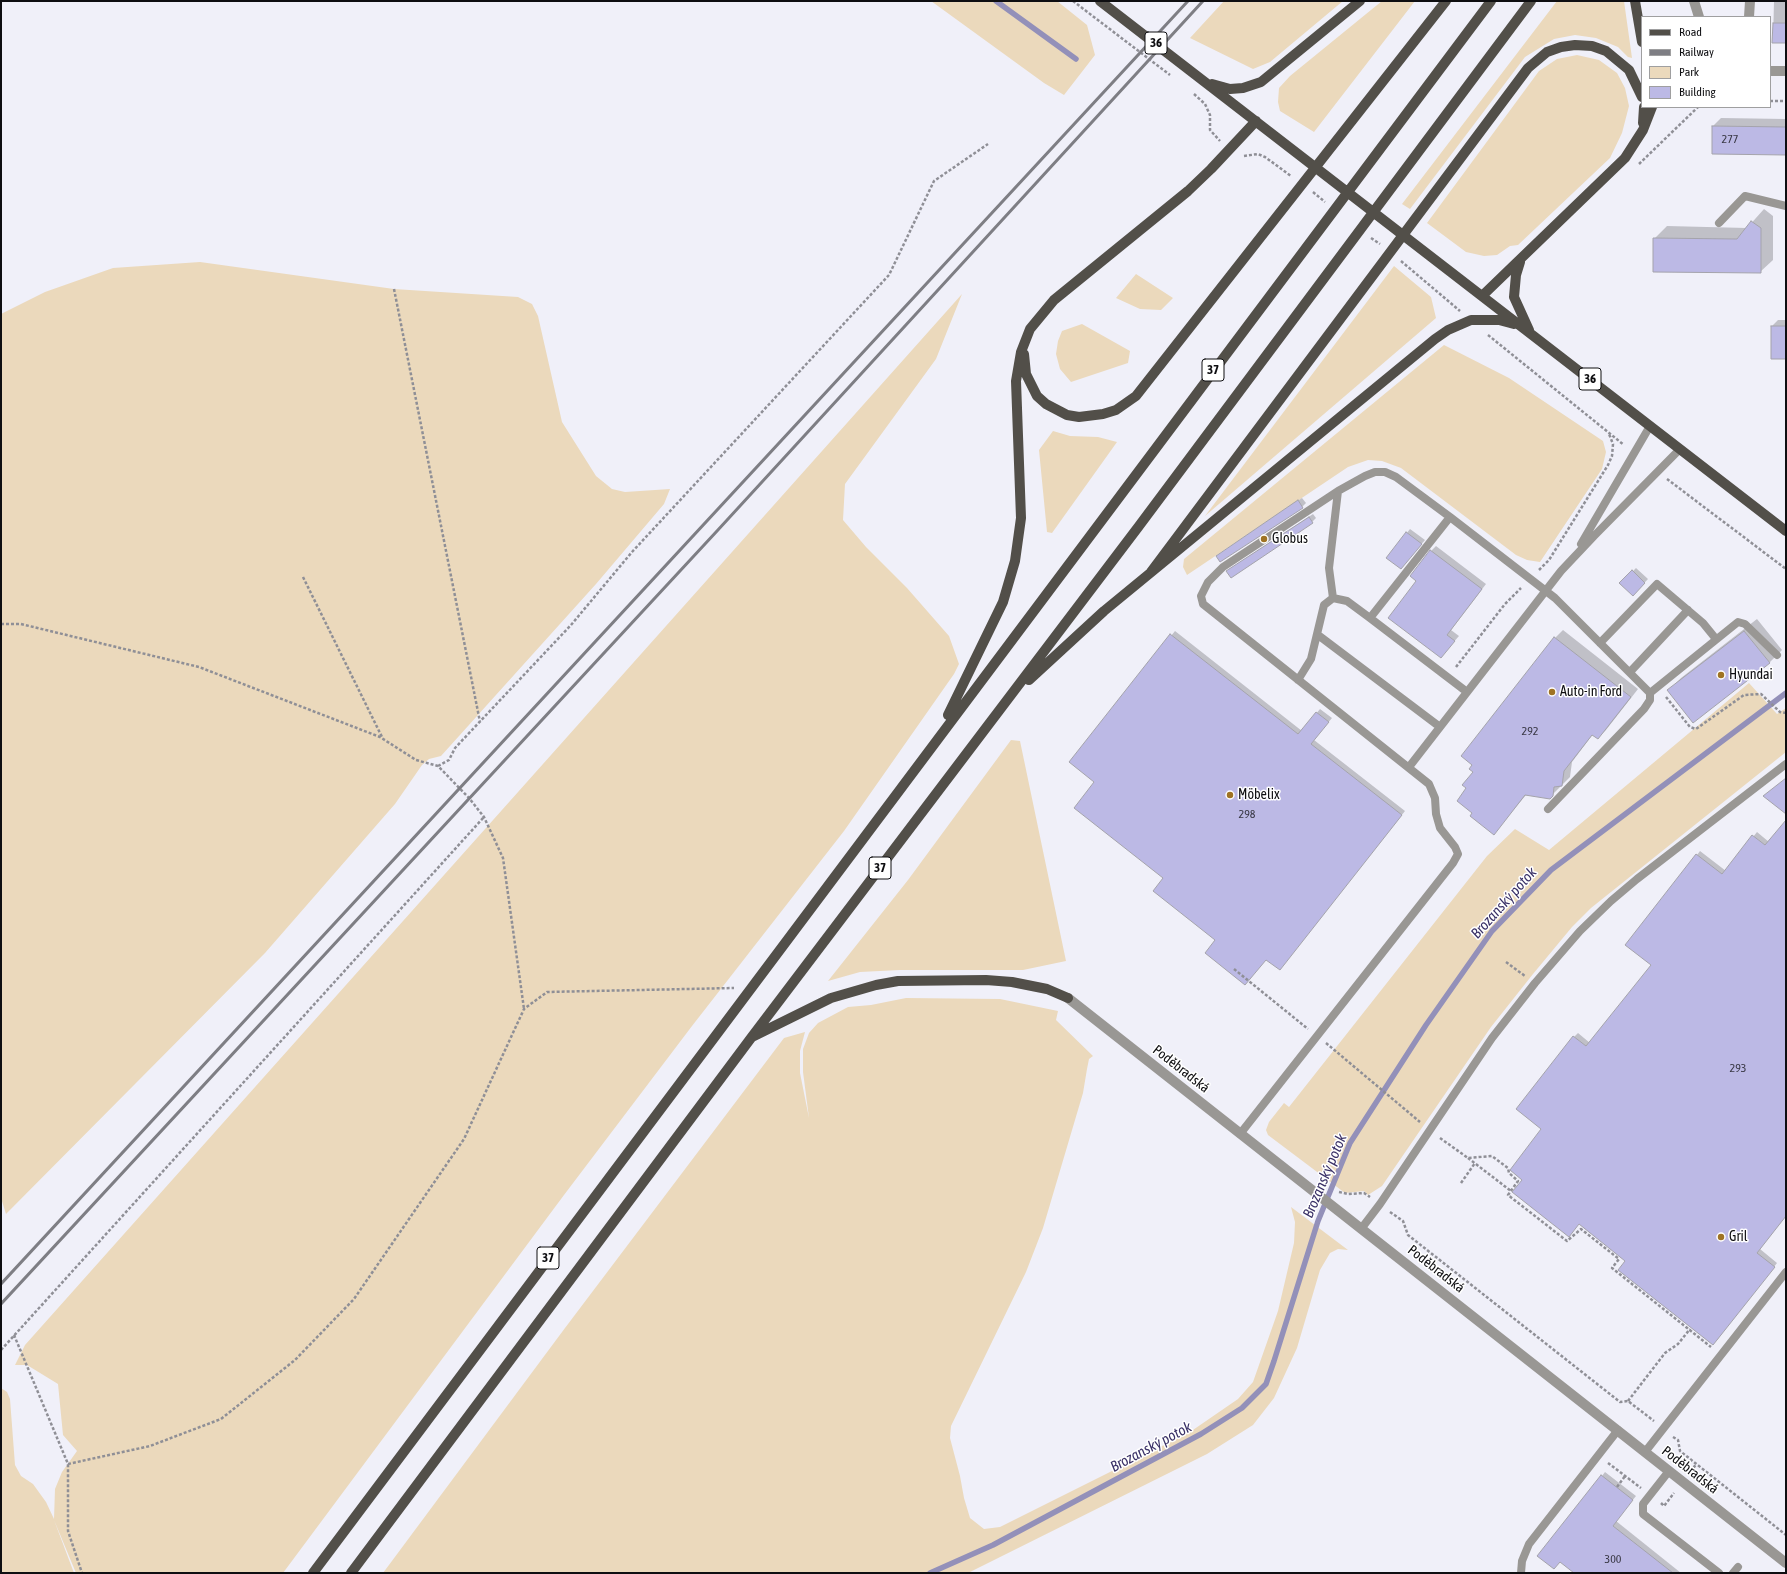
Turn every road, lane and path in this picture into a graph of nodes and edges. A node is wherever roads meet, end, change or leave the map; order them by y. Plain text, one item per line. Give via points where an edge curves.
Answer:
1 (1073, 1) edge
2 (1100, 1) edge
3 (1360, 1) edge
4 (1446, 1) edge
5 (1491, 1) edge
6 (1531, 1) edge
7 (1634, 1) edge
8 (1694, 1) edge
9 (1750, 1) edge
10 (1699, 16) edge
11 (1749, 16) edge
12 (1641, 38) edge
13 (1173, 78) dead end
14 (1202, 79) junction
15 (1641, 95) edge
16 (1771, 101) edge
17 (1786, 101) edge
18 (1644, 108) edge
19 (1652, 108) edge
20 (1697, 108) edge
21 (1256, 121) junction
22 (1638, 140) junction
23 (988, 144) dead end
24 (1638, 165) dead end
25 (1786, 206) edge
26 (1719, 223) dead end
27 (1520, 260) junction
28 (1410, 268) dead end
29 (394, 289) dead end
30 (1482, 296) junction
31 (1464, 314) dead end
32 (1030, 329) junction
33 (1530, 332) junction
34 (1486, 333) dead end
35 (1650, 426) junction
36 (1609, 434) junction
37 (1621, 443) dead end
38 (1680, 449) junction
39 (1668, 480) dead end
40 (1338, 491) junction
41 (1450, 517) junction
42 (1786, 531) edge
43 (1786, 569) edge
44 (1562, 571) junction
45 (1151, 572) junction
46 (303, 577) dead end
47 (1532, 578) junction
48 (1546, 590) junction
49 (1333, 598) junction
50 (1688, 610) junction
51 (1370, 618) junction
52 (1, 624) edge
53 (1318, 635) junction
54 (1716, 639) junction
55 (1600, 643) junction
56 (1778, 655) dead end
57 (1630, 672) junction
58 (1448, 678) junction
59 (1298, 680) junction
60 (1659, 687) junction
61 (1467, 692) junction
62 (1650, 693) junction
63 (1009, 698) junction
64 (1786, 713) edge
65 (480, 722) junction
66 (1440, 727) junction
67 (382, 738) junction
68 (936, 739) junction
69 (1786, 764) edge
70 (438, 766) junction
71 (1409, 767) junction
72 (1548, 809) dead end
73 (484, 816) junction
74 (1506, 962) dead end
75 (1234, 969) dead end
76 (1535, 983) junction
77 (751, 987) junction
78 (1068, 998) joint
79 (524, 1009) junction
80 (1317, 1036) junction
81 (751, 1038) junction
82 (1430, 1131) junction
83 (1240, 1134) junction
84 (1468, 1158) junction
85 (1475, 1163) junction
86 (1461, 1182) dead end
87 (1511, 1191) junction
88 (1341, 1193) dead end
89 (1380, 1204) junction
90 (1361, 1229) junction
91 (1786, 1272) edge
92 (1690, 1329) junction
93 (14, 1335) junction
94 (1, 1350) edge
95 (1716, 1350) dead end
96 (1628, 1401) junction
97 (1663, 1428) junction
98 (1618, 1430) junction
99 (1645, 1452) junction
100 (68, 1464) junction
101 (1669, 1471) junction
102 (1625, 1476) dead end
103 (1617, 1487) dead end
104 (1786, 1535) edge
105 (1786, 1563) edge
106 (82, 1573) edge
107 (313, 1573) edge
108 (351, 1573) edge
109 (1521, 1573) edge
110 (1719, 1573) edge

1 - 13 path
2 - 14 main road, 36
3 - 14 main road via 1261,82 1230,89 1218,87
4 - 32 main road via 1153,376 1126,404 1103,414 1079,417 1067,415 1046,404 1030,386 1024,367 1024,351
5 - 68 main road, 37
6 - 63 main road, 37
7 - 12 main road
8 - 10 street
9 - 11 street
14 - 21 main road, 36
15 - 45 main road via 1629,70 1606,51 1592,46 1575,44 1561,47 1547,52 1532,64
16 - 17 path
18 - 22 main road
19 - 22 main road
20 - 24 path
21 - 30 main road, 36
21 - 32 main road via 1188,191 1054,300
22 - 27 main road via 1617,167
23 - 65 path via 934,181 889,275 632,552 571,625
25 - 26 lane via 1745,196
27 - 30 main road
27 - 33 main road via 1514,297
28 - 31 path
29 - 65 path
30 - 33 main road, 36
32 - 68 main road via 1020,352 1016,381 1021,518 1015,561 1003,602
33 - 35 main road, 36
33 - 45 main road via 1511,323 1490,319 1471,320 1448,330
34 - 36 path
35 - 38 main road, 36
35 - 44 lane via 1589,531
36 - 37 path
36 - 47 path via 1613,444 1608,465 1549,560
38 - 42 main road, 36
38 - 44 lane
39 - 43 path
40 - 41 lane via 1365,476 1385,472 1396,477
40 - 49 lane via 1329,568
40 - 59 lane via 1224,567 1208,582 1201,596 1202,604
41 - 47 lane
41 - 51 lane
44 - 48 lane
45 - 63 main road
46 - 67 path
47 - 48 lane
47 - 58 path via 1505,604
48 - 55 lane
48 - 61 lane
49 - 51 lane via 1347,602
49 - 53 lane via 1326,602 1322,610
50 - 54 lane
50 - 55 lane via 1657,584
50 - 57 lane
51 - 58 lane
52 - 67 path via 21,624 198,667
53 - 59 lane via 1311,660
53 - 66 lane
54 - 56 lane via 1736,623 1742,622
54 - 60 lane
55 - 57 lane
57 - 62 lane
58 - 61 lane
59 - 71 lane
60 - 62 lane
60 - 64 path via 1690,727 1696,729 1744,695 1761,694 1780,712
61 - 66 lane
62 - 72 lane via 1650,700 1644,710
63 - 81 main road, 37
65 - 70 path via 455,748 449,760
66 - 71 lane
67 - 70 path via 416,760
68 - 77 main road, 37
69 - 76 lane via 1611,901 1580,931
70 - 73 path
71 - 80 lane via 1433,790 1437,820 1457,850 1457,858
73 - 79 path via 503,858
73 - 93 path
74 - 76 path
75 - 80 path
76 - 82 lane via 1492,1038
77 - 79 path via 547,992
77 - 107 main road, 37
78 - 81 main road via 1047,989 1012,982 898,981 831,998
78 - 83 street, Poděbradská
79 - 100 path via 464,1139 354,1299 295,1360 221,1419 150,1446
80 - 82 path
80 - 83 lane
81 - 108 main road, 37
82 - 84 path
82 - 89 lane
83 - 90 street, Poděbradská
84 - 85 path
84 - 87 path via 1492,1156 1508,1168 1509,1173 1518,1182
85 - 86 path
85 - 87 path
87 - 92 path via 1508,1195 1567,1241 1581,1230 1619,1259 1612,1268
88 - 89 path via 1364,1193
89 - 90 lane
89 - 96 path via 1403,1221 1408,1235 1620,1402
90 - 98 street, Poděbradská
91 - 97 lane
92 - 95 path
92 - 96 path via 1678,1344 1665,1354
93 - 94 path
93 - 100 path
96 - 97 path
97 - 99 lane
97 - 104 path via 1678,1440 1680,1451
98 - 99 street, Poděbradská
98 - 109 lane via 1529,1544 1522,1561
99 - 101 street, Poděbradská
100 - 106 path via 68,1531
101 - 105 street, Poděbradská
101 - 110 lane via 1643,1504 1643,1514
102 - 103 path

